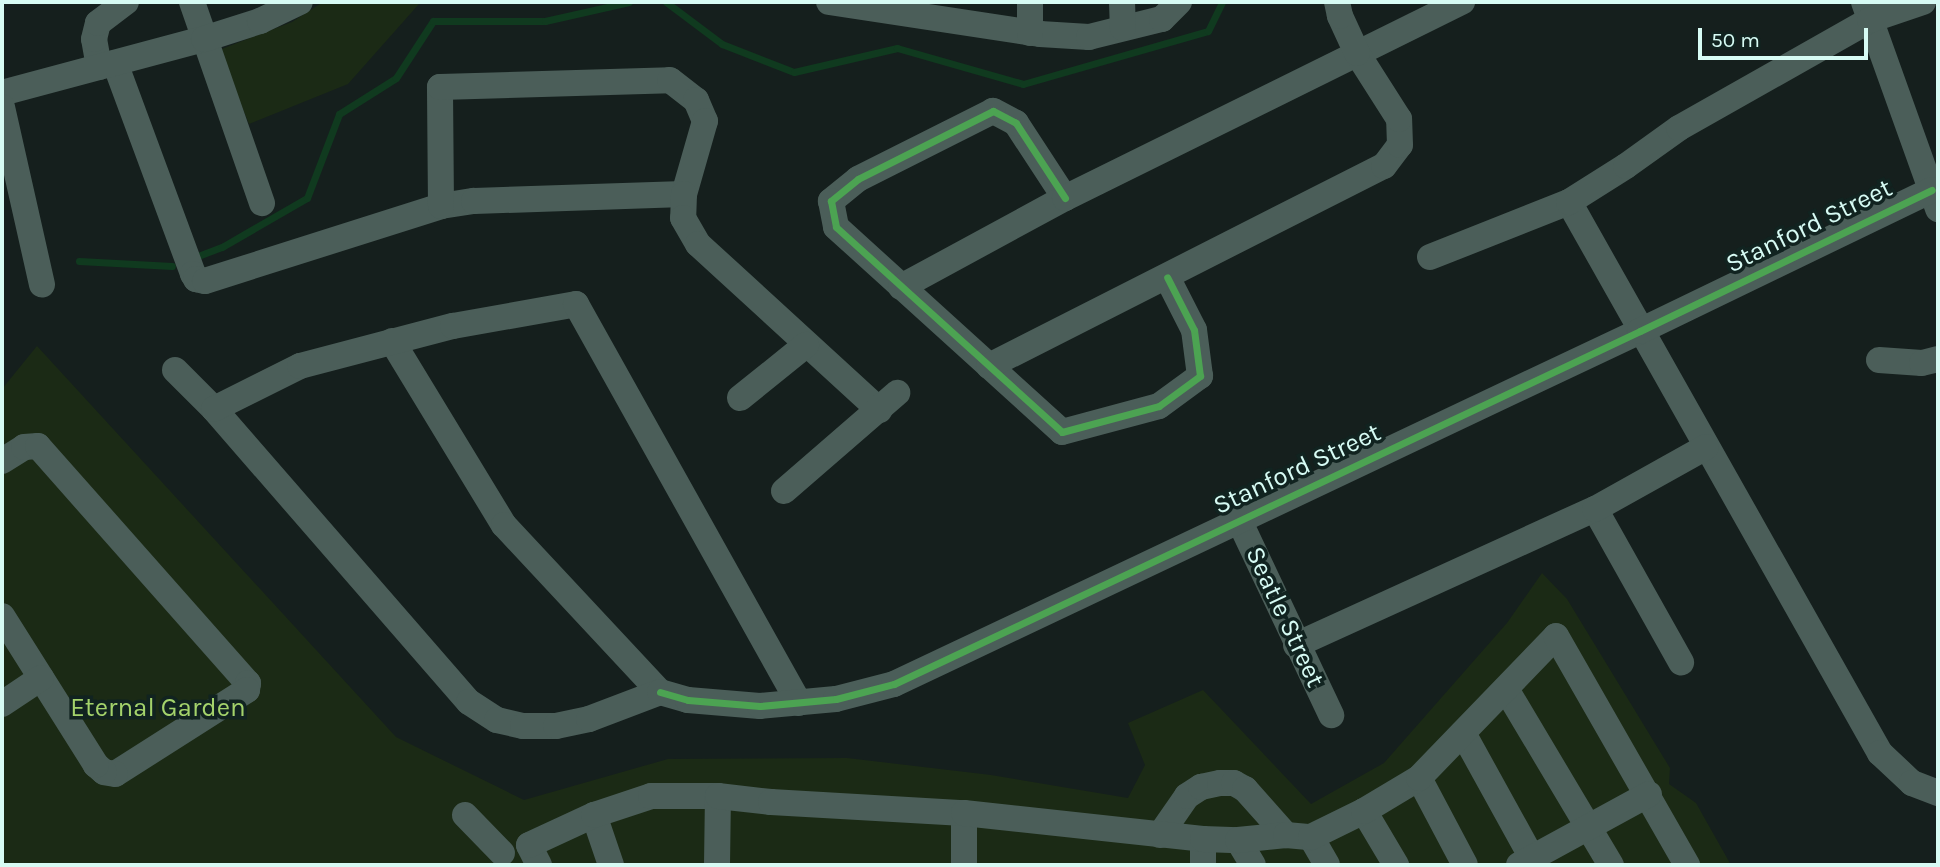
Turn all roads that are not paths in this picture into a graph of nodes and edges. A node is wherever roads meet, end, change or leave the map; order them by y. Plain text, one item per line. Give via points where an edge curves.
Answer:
1 (126, 2) edge
2 (192, 2) edge
3 (300, 2) edge
4 (1030, 2) edge
5 (1122, 2) edge
6 (1179, 2) edge
7 (1337, 2) edge
8 (1462, 2) edge
9 (1923, 2) edge
10 (843, 4) edge
11 (945, 10) edge
12 (1867, 11) edge
13 (1123, 28) junction
14 (1030, 33) junction
15 (204, 39) junction
16 (1357, 53) junction
17 (107, 65) junction
18 (2, 93) edge
19 (2, 107) edge
20 (684, 194) junction
21 (1065, 198) junction
22 (1935, 200) edge
23 (1569, 202) junction
24 (261, 203) dead end
25 (441, 206) junction
26 (1430, 257) dead end
27 (1167, 277) junction
28 (42, 285) dead end
29 (901, 287) junction
30 (1640, 331) junction
31 (392, 341) junction
32 (806, 345) junction
33 (1938, 359) edge
34 (1879, 360) dead end
35 (989, 366) junction
36 (175, 370) dead end
37 (740, 398) dead end
38 (214, 409) junction
39 (1706, 447) junction
40 (2, 461) edge
41 (784, 491) dead end
42 (1595, 509) junction
43 (1239, 520) junction
44 (2, 616) edge
45 (1296, 645) junction
46 (1681, 662) dead end
47 (41, 678) junction
48 (1506, 689) junction
49 (660, 692) junction
50 (799, 703) junction
51 (2, 704) edge
52 (1331, 715) dead end
53 (1463, 733) junction
54 (1419, 778) junction
55 (1938, 793) edge
56 (1649, 794) junction
57 (718, 796) junction
58 (1364, 811) junction
59 (964, 813) junction
60 (593, 815) junction
61 (464, 816) dead end
62 (1590, 826) junction
63 (1160, 835) junction
64 (1299, 836) junction
65 (1238, 840) junction
66 (1203, 852) edge
67 (534, 855) edge
68 (496, 859) edge
69 (1529, 863) edge
70 (611, 865) edge
71 (717, 865) edge
72 (964, 865) edge
73 (1253, 865) edge
74 (1327, 865) edge
75 (1396, 865) edge
76 (1465, 865) edge
77 (1611, 865) edge
78 (1687, 865) edge

1 - 17 street via 98,23 94,39
2 - 15 street
3 - 15 street
4 - 14 street
5 - 13 street
6 - 13 street via 1162,19
7 - 16 street
8 - 16 street
9 - 12 street
10 - 11 street
11 - 14 street
12 - 22 street
12 - 23 street
13 - 14 street via 1088,37
15 - 17 street
15 - 24 street
16 - 21 street
16 - 27 street via 1399,119 1400,145 1384,166
17 - 18 street
17 - 25 street via 196,279 205,281
19 - 28 street
20 - 25 street
20 - 25 street via 705,121 696,100 670,80 440,87
20 - 32 street via 683,218 698,244
21 - 29 street
21 - 29 street via 1016,123 993,111 858,179 831,201 836,227
22 - 30 street, Stanford Street
23 - 26 street
23 - 30 street
27 - 35 street
27 - 35 street via 1194,330 1200,376 1158,406 1062,432
29 - 35 street
30 - 39 street
30 - 43 street, Stanford Street
31 - 38 street via 300,366
31 - 49 street via 505,525
31 - 50 street via 576,304
32 - 37 street
32 - 41 street via 888,402
33 - 34 street via 1922,363
36 - 38 street
38 - 49 street via 468,702 497,720 556,726 589,719
39 - 42 street
39 - 55 street via 1880,753 1912,783
40 - 47 street via 24,447 38,446 248,687 115,774 96,765
42 - 45 street
42 - 46 street
43 - 45 street, Seatle Street
43 - 50 street, Stanford Street via 894,684
44 - 47 street
45 - 52 street, Seatle Street
47 - 51 street
48 - 53 street
48 - 56 street via 1556,636
48 - 62 street
49 - 50 street, Stanford Street via 720,705
53 - 54 street
53 - 69 street
54 - 58 street
54 - 76 street
56 - 62 street
56 - 78 street
57 - 59 street
57 - 60 street via 651,796
57 - 71 street
58 - 64 street
58 - 75 street
59 - 63 street
59 - 72 street
60 - 67 street
60 - 70 street
61 - 68 street
62 - 69 street
62 - 77 street
63 - 64 street via 1188,796 1201,787 1234,783
63 - 66 street
64 - 65 street
64 - 74 street
65 - 66 street
65 - 73 street
67 - 68 street

